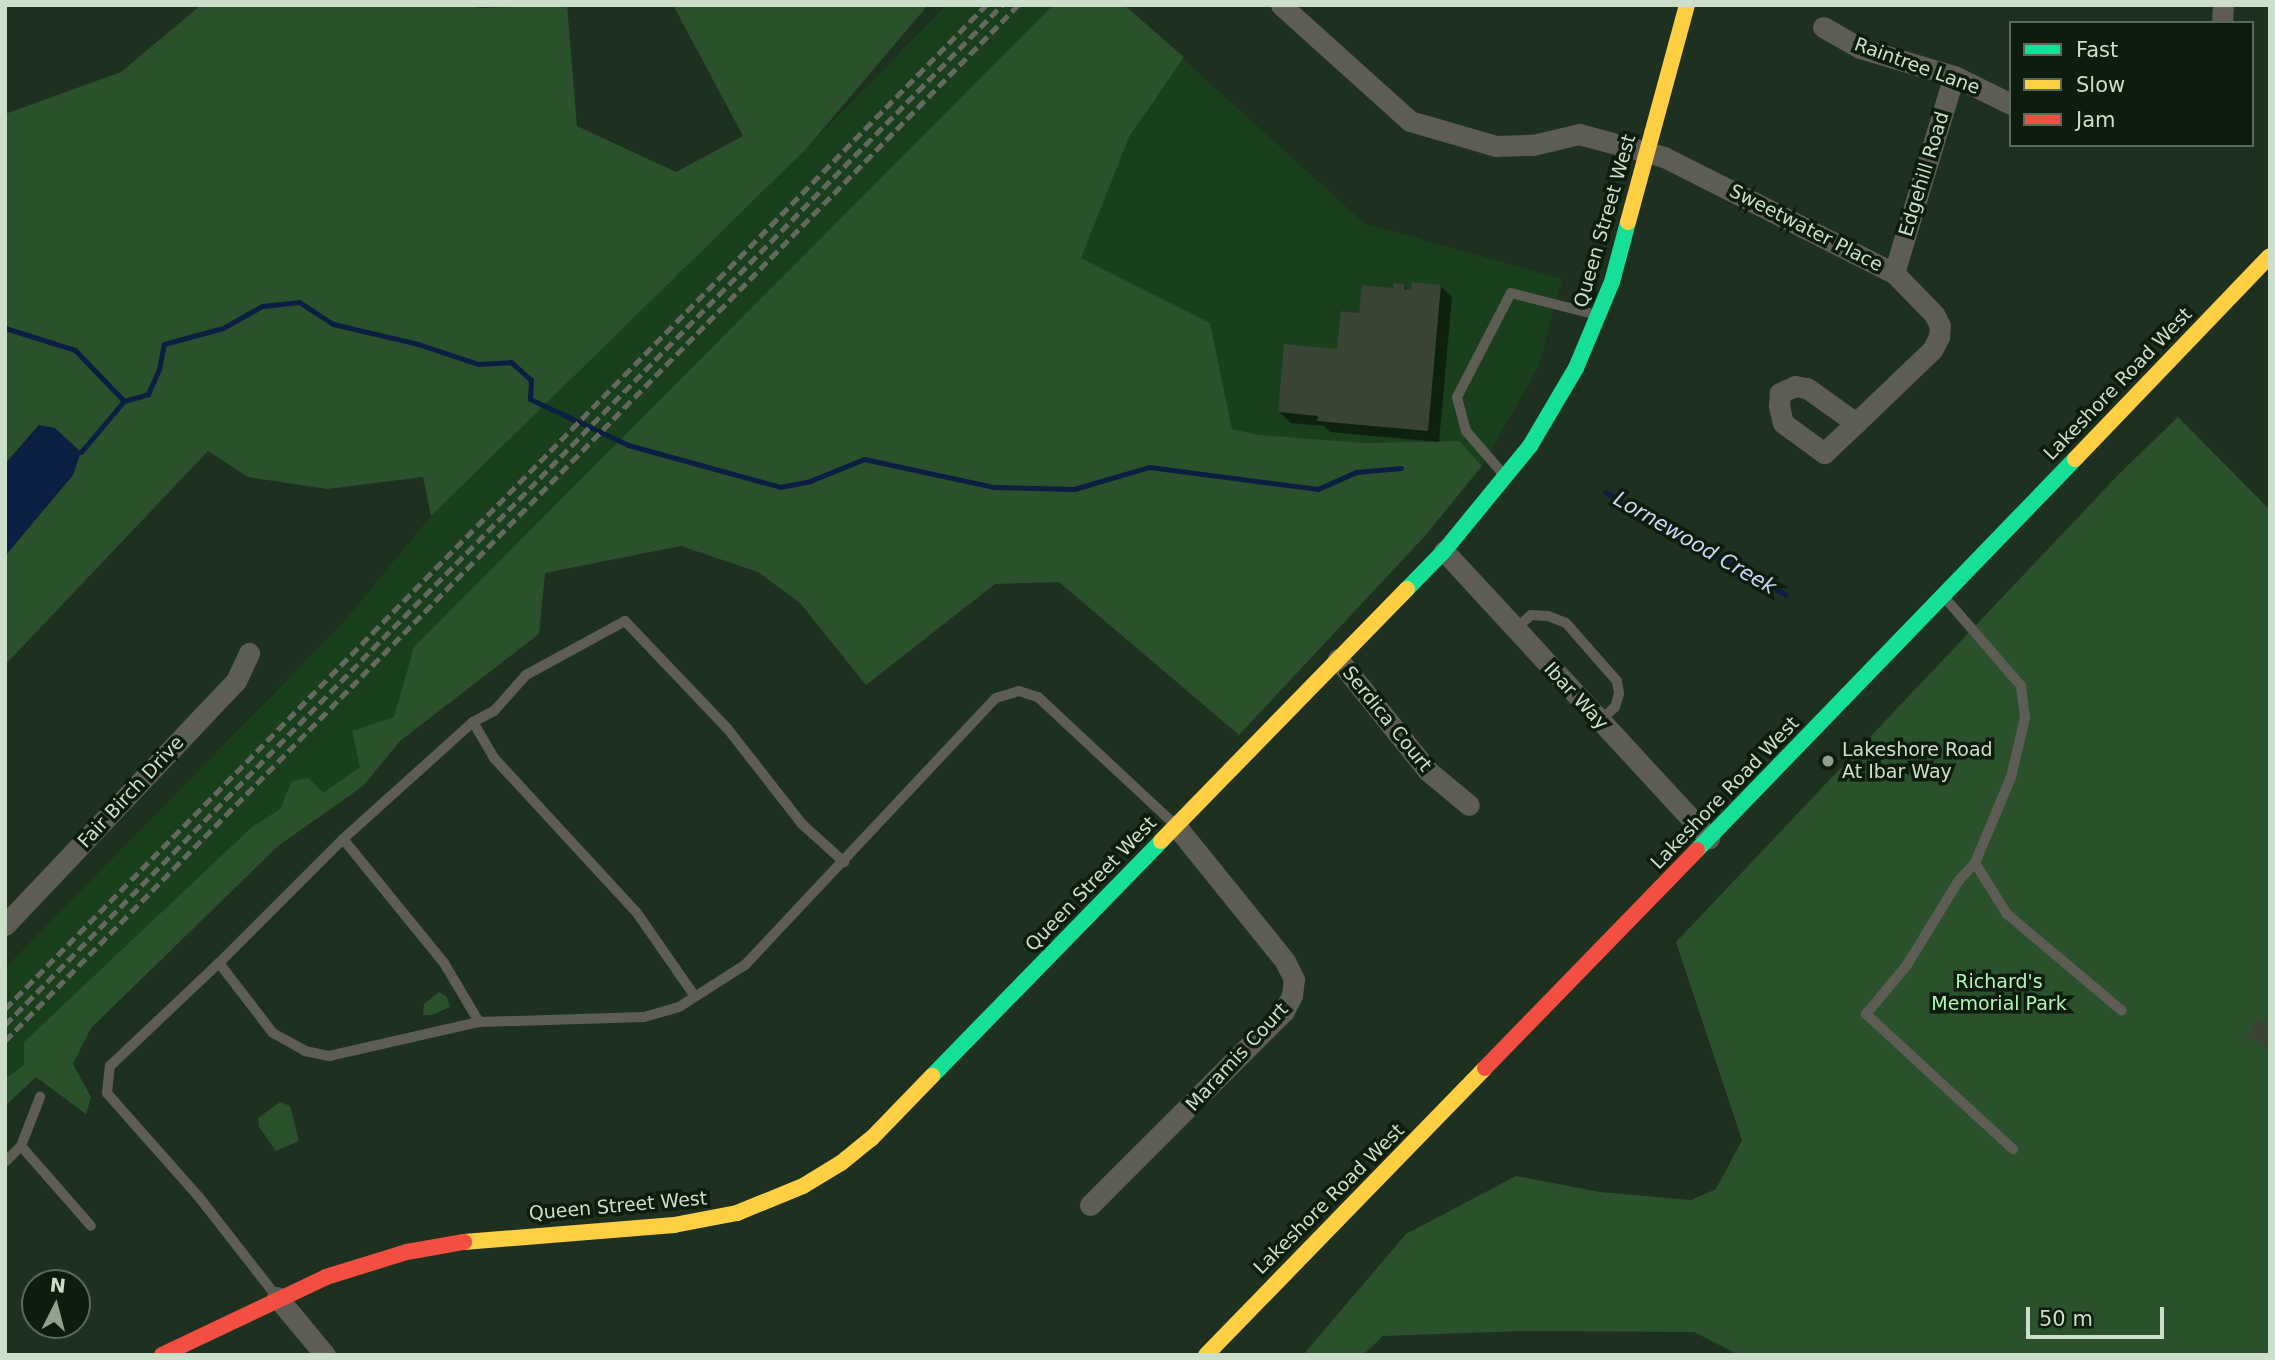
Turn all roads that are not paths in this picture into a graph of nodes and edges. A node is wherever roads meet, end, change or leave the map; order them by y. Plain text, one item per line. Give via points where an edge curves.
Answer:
1 (1282, 5) edge
2 (1687, 5) edge
3 (1823, 27) dead end
4 (1954, 76) junction
5 (2009, 103) edge
6 (1648, 152) junction
7 (2270, 256) edge
8 (1894, 273) junction
9 (1600, 316) junction
10 (1856, 423) dead end
11 (1507, 478) junction
12 (1444, 551) junction
13 (1944, 597) junction
14 (1514, 629) junction
15 (249, 653) dead end
16 (1338, 659) junction
17 (1599, 721) junction
18 (473, 722) junction
19 (1469, 804) dead end
20 (1176, 826) junction
21 (1709, 838) junction
22 (343, 839) junction
23 (844, 862) junction
24 (1975, 863) junction
25 (5, 925) edge
26 (219, 963) junction
27 (694, 995) junction
28 (2122, 1011) dead end
29 (479, 1022) junction
30 (40, 1097) dead end
31 (22, 1146) junction
32 (2013, 1149) dead end
33 (5, 1162) edge
34 (1090, 1205) dead end
35 (92, 1226) dead end
36 (277, 1297) junction
37 (162, 1355) edge
38 (324, 1355) edge
39 (1206, 1355) edge

1 - 6 street, Sweetwater Place via 1409,121 1496,146 1532,145 1578,134
2 - 6 street, Queen Street West
3 - 4 street, Raintree Lane via 1860,48
4 - 5 street, Raintree Lane
4 - 8 street, Edgehill Road
6 - 8 street, Sweetwater Place
6 - 9 street, Queen Street West
7 - 13 street, Lakeshore Road West
8 - 10 street, Sweetwater Place via 1934,314 1939,337 1932,350
9 - 11 street, Queen Street West via 1553,410
9 - 11 lane via 1511,293 1457,397 1466,432
11 - 12 street, Queen Street West
12 - 14 street, Ibar Way
12 - 16 street, Queen Street West
13 - 21 street, Lakeshore Road West
13 - 24 lane via 2021,686 2025,718 2011,777
14 - 17 street, Ibar Way
14 - 17 lane via 1531,615 1566,623 1616,681 1615,707
15 - 25 street, Fair Birch Drive via 236,681
16 - 19 street, Serdica Court via 1428,771
16 - 20 street, Queen Street West
17 - 21 street, Ibar Way
18 - 22 lane
18 - 23 lane via 494,711 526,676 625,621 727,728 802,824
18 - 27 lane via 494,758 637,912
20 - 23 lane via 1038,697 1019,691 996,698
20 - 34 street, Maramis Court via 1285,961 1294,979 1292,995 1284,1011
20 - 36 street, Queen Street West via 888,1123 841,1163 803,1186 758,1206 695,1223 489,1238 407,1252
21 - 39 street, Lakeshore Road West
22 - 26 lane
22 - 29 lane via 444,963
23 - 27 lane via 745,965
24 - 28 lane via 2007,914
24 - 32 lane via 1959,880 1908,965 1866,1014
26 - 29 lane via 274,1033 305,1051 329,1056
26 - 36 lane via 110,1066 107,1093 198,1196
27 - 29 lane via 679,1007 644,1017
30 - 31 lane
31 - 33 lane
31 - 35 lane
36 - 37 street, Queen Street West
36 - 38 street

